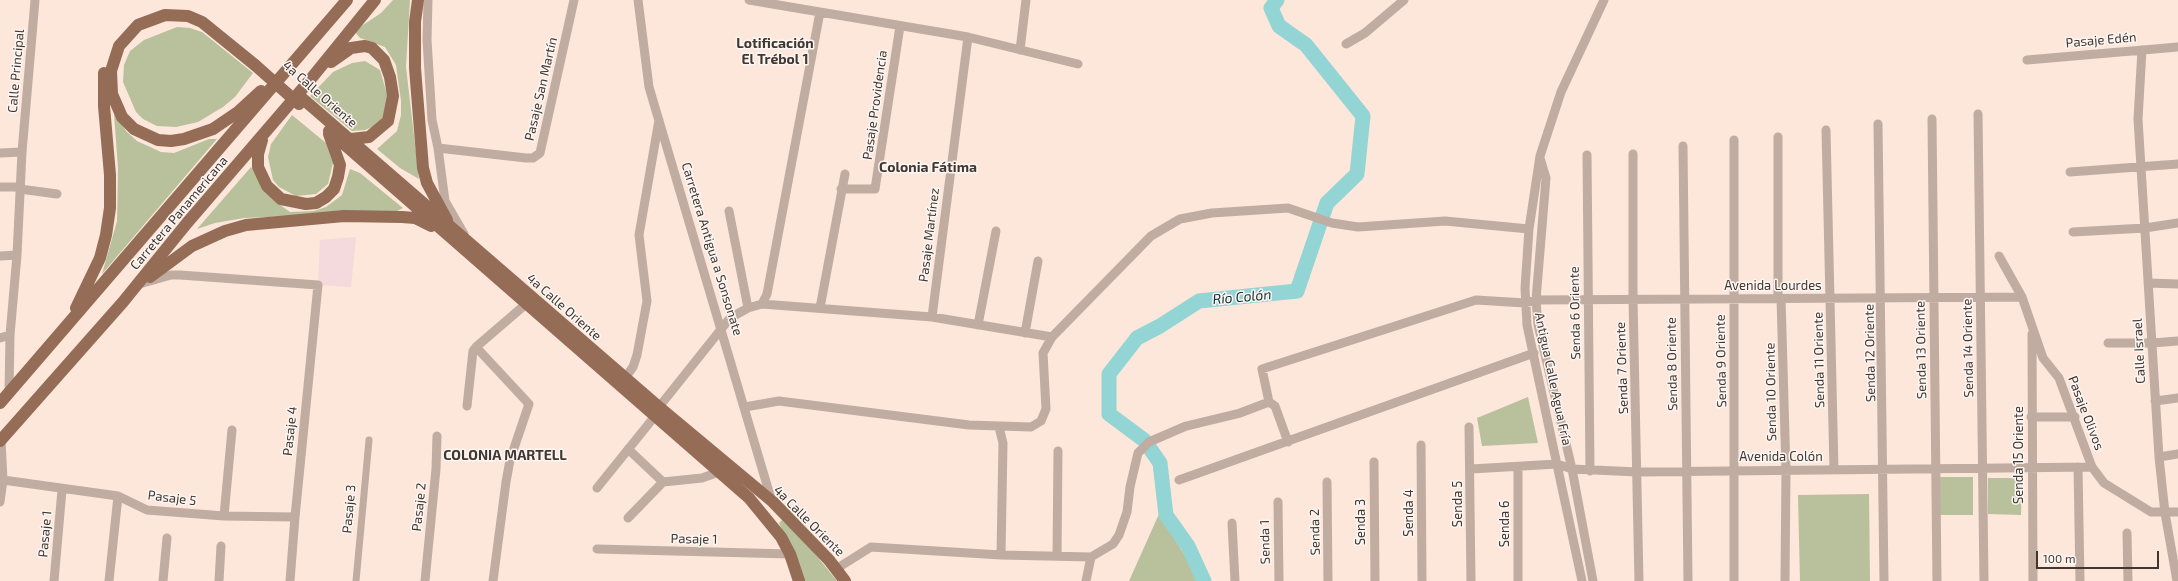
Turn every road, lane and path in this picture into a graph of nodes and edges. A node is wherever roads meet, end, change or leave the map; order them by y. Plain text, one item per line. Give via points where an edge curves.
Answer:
1 (35, 0) edge
2 (347, 0) edge
3 (375, 0) edge
4 (418, 0) edge
5 (428, 0) edge
6 (574, 0) edge
7 (638, 0) edge
8 (749, 0) edge
9 (1026, 0) edge
10 (1404, 0) edge
11 (1604, 0) edge
12 (338, 10) junction
13 (820, 12) junction
14 (900, 26) junction
15 (968, 37) junction
16 (1346, 44) dead end
17 (2178, 47) edge
18 (1020, 50) junction
19 (2142, 50) junction
20 (2027, 60) dead end
21 (257, 63) junction
22 (1078, 64) dead end
23 (310, 80) junction
24 (301, 101) junction
25 (286, 109) junction
26 (1978, 114) dead end
27 (659, 119) junction
28 (1932, 120) dead end
29 (1878, 124) dead end
30 (326, 128) junction
31 (1826, 130) dead end
32 (1778, 138) dead end
33 (351, 139) junction
34 (1734, 140) dead end
35 (1683, 146) dead end
36 (438, 148) junction
37 (22, 152) junction
38 (0, 153) edge
39 (1633, 154) dead end
40 (1540, 156) junction
41 (1587, 156) dead end
42 (2178, 164) edge
43 (2141, 166) junction
44 (2070, 172) dead end
45 (845, 174) dead end
46 (0, 187) edge
47 (20, 188) junction
48 (841, 189) junction
49 (57, 194) dead end
50 (730, 211) dead end
51 (2178, 223) edge
52 (2145, 228) junction
53 (1529, 229) junction
54 (449, 231) junction
55 (996, 232) dead end
56 (2073, 232) dead end
57 (469, 242) junction
58 (17, 255) junction
59 (178, 255) junction
60 (0, 256) edge
61 (1999, 256) dead end
62 (1038, 261) dead end
63 (180, 275) junction
64 (2148, 282) junction
65 (143, 283) junction
66 (2178, 284) edge
67 (2022, 297) junction
68 (1780, 298) junction
69 (1882, 298) junction
70 (1934, 298) junction
71 (1981, 298) junction
72 (1588, 299) junction
73 (1633, 299) junction
74 (1684, 299) junction
75 (1734, 299) junction
76 (1830, 299) junction
77 (1536, 300) junction
78 (123, 302) junction
79 (1525, 303) junction
80 (526, 304) junction
81 (762, 304) junction
82 (748, 308) junction
83 (820, 308) junction
84 (932, 317) junction
85 (978, 325) junction
86 (722, 327) junction
87 (64, 328) junction
88 (2032, 329) junction
89 (1025, 333) junction
90 (10, 335) junction
91 (1052, 337) junction
92 (0, 338) edge
93 (2178, 341) edge
94 (2108, 343) dead end
95 (2152, 343) junction
96 (476, 347) junction
97 (1534, 353) junction
98 (625, 378) junction
99 (9, 393) junction
100 (2178, 398) edge
101 (2155, 401) junction
102 (1269, 402) junction
103 (0, 403) edge
104 (467, 406) dead end
105 (745, 407) junction
106 (657, 412) junction
107 (2031, 417) junction
108 (2075, 417) junction
109 (999, 426) junction
110 (1469, 427) dead end
111 (232, 430) dead end
112 (437, 436) dead end
113 (0, 440) edge
114 (369, 440) dead end
115 (1288, 442) junction
116 (1421, 445) dead end
117 (628, 449) junction
118 (1058, 451) dead end
119 (2178, 454) edge
120 (2159, 457) junction
121 (1374, 462) dead end
122 (1557, 464) junction
123 (2092, 466) junction
124 (1983, 467) junction
125 (2031, 467) junction
126 (2078, 467) junction
127 (1518, 468) junction
128 (1935, 468) junction
129 (1471, 469) junction
130 (1572, 469) junction
131 (1884, 469) junction
132 (1687, 470) junction
133 (1736, 470) junction
134 (1834, 470) junction
135 (1590, 471) junction
136 (1786, 471) junction
137 (720, 472) junction
138 (1638, 472) junction
139 (3, 480) junction
140 (1179, 480) dead end
141 (663, 482) junction
142 (1327, 482) dead end
143 (597, 488) dead end
144 (62, 490) junction
145 (118, 496) junction
146 (0, 502) edge
147 (772, 502) junction
148 (1278, 502) dead end
149 (2178, 512) edge
150 (2165, 513) junction
151 (224, 516) junction
152 (294, 517) junction
153 (628, 518) dead end
154 (1232, 523) dead end
155 (2127, 533) dead end
156 (167, 538) dead end
157 (221, 546) dead end
158 (597, 550) dead end
159 (790, 554) junction
160 (1001, 554) junction
161 (1057, 556) junction
162 (1091, 557) junction
163 (836, 569) junction
164 (2177, 575) edge
165 (54, 581) edge
166 (109, 581) edge
167 (163, 581) edge
168 (219, 581) edge
169 (290, 581) edge
170 (356, 581) edge
171 (425, 581) edge
172 (493, 581) edge
173 (799, 581) edge
174 (845, 581) edge
175 (1086, 581) edge
176 (1235, 581) edge
177 (1279, 581) edge
178 (1328, 581) edge
179 (1375, 581) edge
180 (1422, 581) edge
181 (1471, 581) edge
182 (1518, 581) edge
183 (1582, 581) edge
184 (1592, 581) edge
185 (1639, 581) edge
186 (1688, 581) edge
187 (1734, 581) edge
188 (1785, 581) edge
189 (1884, 581) edge
190 (1937, 581) edge
191 (1984, 581) edge
192 (2032, 581) edge
193 (2080, 581) edge
194 (2128, 581) edge

1 - 37 street, Calle Principal
2 - 12 highway, Carretera Panamericana
3 - 23 highway, Carretera Panamericana
4 - 54 highway via 415,22 415,68 423,168 427,183
5 - 36 street via 429,92
6 - 36 street, Pasaje San Martín via 540,153 533,158 526,158
7 - 27 street, Carretera Antigua a Sonsonate via 650,87
8 - 13 street
9 - 18 street
10 - 16 street via 1365,33
11 - 40 street via 1561,92
12 - 21 highway via 238,112 213,129 171,141 158,140 134,129 122,117 112,94 111,71 119,46 138,24 165,15 188,16 202,22
12 - 87 highway, Carretera Panamericana
13 - 14 street
13 - 81 street via 767,294
14 - 15 street
14 - 48 street, Pasaje Providencia via 875,189
15 - 18 street
15 - 84 street, Pasaje Martínez
17 - 19 street, Pasaje Edén
18 - 22 street
19 - 20 street, Pasaje Edén
19 - 43 street, Calle Israel via 2138,119
21 - 24 highway, 4a Calle Oriente
21 - 87 highway via 218,24 188,9 176,8 145,14 135,19 120,33 109,53 103,75 110,175 110,208 106,235 90,281
23 - 25 highway, Carretera Panamericana
23 - 33 highway via 344,52 358,46 372,48 384,60 393,96 388,121 369,137
24 - 30 highway, 4a Calle Oriente
24 - 33 highway, 4a Calle Oriente
25 - 30 highway via 263,137 258,154 258,167 262,178 281,199 316,203 334,188 340,165 335,146
25 - 78 highway, Carretera Panamericana via 187,223
26 - 71 street, Senda 14 Oriente
27 - 86 street, Carretera Antigua a Sonsonate
27 - 98 street via 639,234 647,301 637,355 633,367
28 - 70 street, Senda 13 Oriente
29 - 69 street, Senda 12 Oriente
30 - 54 highway, 4a Calle Oriente
31 - 76 street, Senda 11 Oriente
32 - 68 street, Senda 10 Oriente
33 - 54 highway, 4a Calle Oriente
34 - 75 street, Senda 9 Oriente
35 - 74 street, Senda 8 Oriente
36 - 57 street via 445,201
37 - 38 street
37 - 47 street, Calle Principal
39 - 73 street, Senda 7 Oriente
40 - 53 street, Antigua Calle Agua Fría
40 - 77 street, Antigua Calle Agua Fría via 1546,178
41 - 72 street, Senda 6 Oriente
42 - 43 street
43 - 44 street
43 - 52 street, Calle Israel
45 - 48 street
46 - 47 street
47 - 49 street
47 - 58 street, Calle Principal
48 - 83 street
50 - 82 street
51 - 52 street
52 - 56 street
52 - 64 street, Calle Israel
53 - 79 street, Antigua Calle Agua Fría
53 - 91 street via 1445,221 1358,227 1288,208 1212,213 1180,219 1151,236
54 - 57 highway, 4a Calle Oriente
54 - 59 highway via 415,218 344,216 240,226 206,239
54 - 80 highway, 4a Calle Oriente
55 - 85 street
57 - 98 highway, 4a Calle Oriente
58 - 60 street
58 - 90 street, Calle Principal
59 - 63 street via 174,265
59 - 65 highway
61 - 67 street, Pasaje Olivos
62 - 89 street
63 - 65 street
63 - 152 street, Pasaje 4 via 318,285
64 - 66 street
64 - 95 street, Calle Israel
65 - 78 highway
67 - 71 street, Avenida Lourdes
67 - 88 street, Pasaje Olivos
68 - 75 street, Avenida Lourdes
68 - 76 street, Avenida Lourdes
68 - 136 street, Senda 10 Oriente
69 - 70 street, Avenida Lourdes
69 - 76 street, Avenida Lourdes
69 - 131 street, Senda 12 Oriente
70 - 71 street, Avenida Lourdes
70 - 128 street, Senda 13 Oriente
71 - 124 street, Senda 14 Oriente
72 - 73 street, Avenida Lourdes
72 - 77 street, Avenida Lourdes
72 - 135 street, Senda 6 Oriente
73 - 74 street, Avenida Lourdes
73 - 138 street, Senda 7 Oriente
74 - 75 street, Avenida Lourdes
74 - 132 street, Senda 8 Oriente
75 - 133 street, Senda 9 Oriente
76 - 134 street, Senda 11 Oriente
77 - 79 street, Avenida Lourdes
77 - 130 street, Antigua Calle Agua Fría via 1538,325
78 - 113 highway, Carretera Panamericana
79 - 97 street, Antigua Calle Agua Fría
79 - 102 street, Avenida Lourdes via 1476,300 1262,370
80 - 96 street
80 - 106 highway, 4a Calle Oriente
81 - 82 street
81 - 83 street
82 - 86 street via 730,318
83 - 84 street
84 - 85 street
85 - 89 street
86 - 105 street, Carretera Antigua a Sonsonate
86 - 106 street
87 - 99 highway, Carretera Panamericana
88 - 107 street, Senda 15 Oriente
88 - 108 street, Pasaje Olivos via 2043,358 2059,378
89 - 91 street
90 - 92 street
90 - 99 street, Calle Principal
91 - 109 street via 1043,353 1046,409 1041,421 1031,427
93 - 95 street
94 - 95 street
95 - 101 street, Calle Israel
96 - 104 street via 473,351
96 - 172 street via 529,404 510,460
97 - 115 street
97 - 122 street, Antigua Calle Agua Fría
98 - 106 highway, 4a Calle Oriente
99 - 103 highway, Carretera Panamericana
100 - 101 street
101 - 120 street, Calle Israel
102 - 115 street via 1275,406
102 - 162 street via 1240,413 1186,426 1149,442 1138,453 1120,535 1112,544
105 - 109 street via 779,401 970,426
105 - 147 street, Carretera Antigua a Sonsonate
106 - 117 street
106 - 137 highway, 4a Calle Oriente
106 - 147 highway, 4a Calle Oriente
107 - 108 street
107 - 125 street, Senda 15 Oriente
108 - 123 street, Pasaje Olivos
109 - 160 street via 1003,443
110 - 129 street, Senda 5
111 - 151 street
112 - 171 street, Pasaje 2
113 - 139 street
114 - 170 street, Pasaje 3
115 - 140 street
116 - 180 street, Senda 4
117 - 141 street
117 - 143 street
118 - 161 street
119 - 120 street
120 - 150 street, Calle Israel
121 - 179 street, Senda 3
122 - 127 street, Avenida Colón
122 - 130 street, Avenida Colón
122 - 183 street, Antigua Calle Agua Fría
123 - 126 street, Avenida Colón
123 - 150 street, Pasaje Olivos via 2104,483 2122,496 2151,512
124 - 125 street, Avenida Colón
124 - 128 street, Avenida Colón
124 - 191 street, Senda 14 Oriente
125 - 126 street, Avenida Colón
125 - 192 street, Senda 15 Oriente
126 - 193 street
127 - 129 street, Avenida Colón
127 - 182 street, Senda 6
128 - 131 street, Avenida Colón
128 - 190 street, Senda 13 Oriente
129 - 181 street, Senda 5
130 - 135 street, Avenida Colón
130 - 184 street, Antigua Calle Agua Fría
131 - 134 street, Avenida Colón
131 - 189 street, Senda 12 Oriente
132 - 133 street, Avenida Colón
132 - 138 street, Avenida Colón
132 - 186 street, Senda 8 Oriente
133 - 136 street, Avenida Colón
133 - 187 street, Senda 9 Oriente
134 - 136 street, Avenida Colón
135 - 138 street, Avenida Colón
136 - 188 street, Senda 10 Oriente
137 - 141 street via 702,478
137 - 159 highway, 4a Calle Oriente via 763,513
138 - 185 street, Senda 7 Oriente
139 - 144 street, Pasaje 5
139 - 146 street
141 - 153 street
142 - 178 street, Senda 2
144 - 145 street, Pasaje 5
144 - 165 street, Pasaje 1
145 - 151 street, Pasaje 5 via 147,510
145 - 166 street
147 - 163 highway, 4a Calle Oriente
148 - 177 street, Senda 1
149 - 150 street, Pasaje Olivos
150 - 164 street, Calle Israel
151 - 152 street, Pasaje 5
152 - 169 street, Pasaje 4
154 - 176 street
155 - 194 street
156 - 167 street
157 - 168 street
158 - 159 street, Pasaje 1
159 - 173 highway, 4a Calle Oriente
160 - 161 street
160 - 163 street via 871,547
161 - 162 street
162 - 175 street
163 - 174 highway, 4a Calle Oriente

